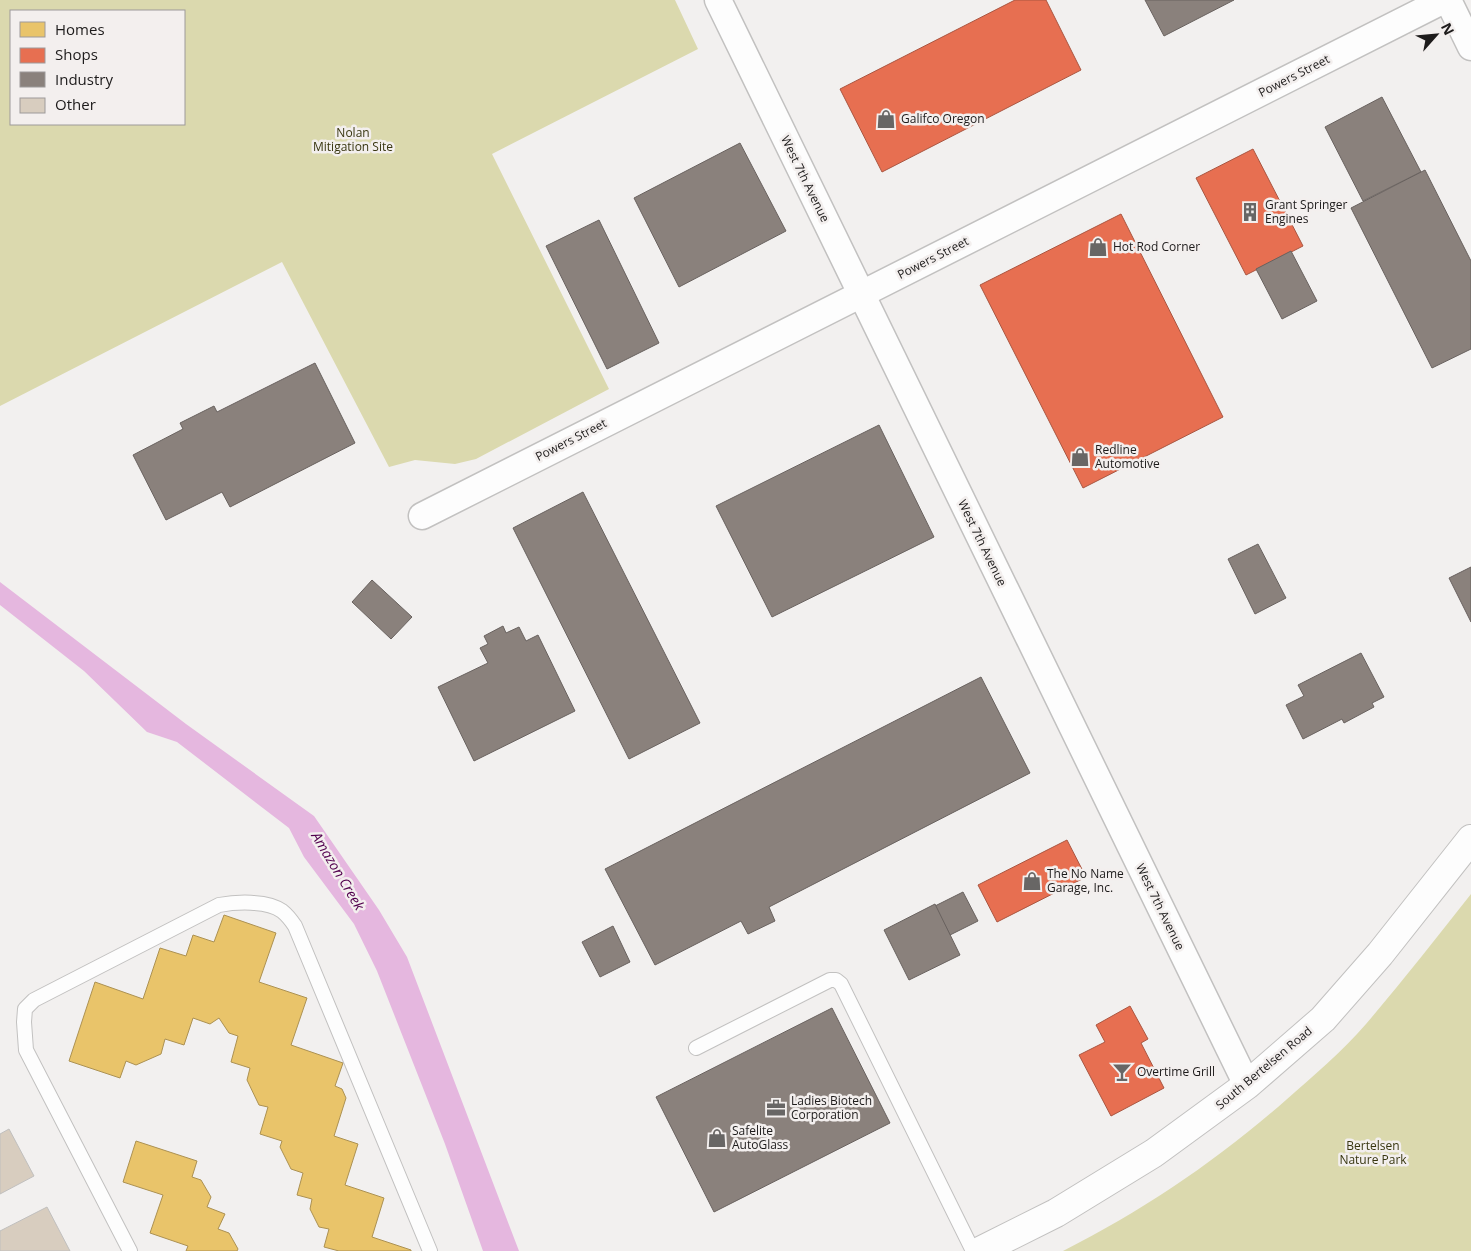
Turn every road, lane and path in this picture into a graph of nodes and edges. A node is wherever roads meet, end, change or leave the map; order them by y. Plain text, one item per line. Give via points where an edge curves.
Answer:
1 (718, 0) edge
2 (1444, 0) edge
3 (1448, 0) edge
4 (1471, 47) edge
5 (861, 294) junction
6 (422, 516) dead end
7 (1471, 839) edge
8 (696, 1048) dead end
9 (1247, 1085) junction
10 (130, 1251) edge
11 (430, 1251) edge
12 (973, 1251) edge
13 (980, 1251) edge

1 - 5 street, West 7th Avenue
2 - 5 street, Powers Street
3 - 4 street
5 - 6 street, Powers Street
5 - 9 street, West 7th Avenue
7 - 9 street, South Bertelsen Road via 1380,954 1322,1019
8 - 12 lane via 830,980 842,984
9 - 13 street, South Bertelsen Road via 1146,1158 1056,1213
10 - 11 lane via 26,1050 25,1009 34,1000 219,905 232,902 266,904 280,909 295,926

